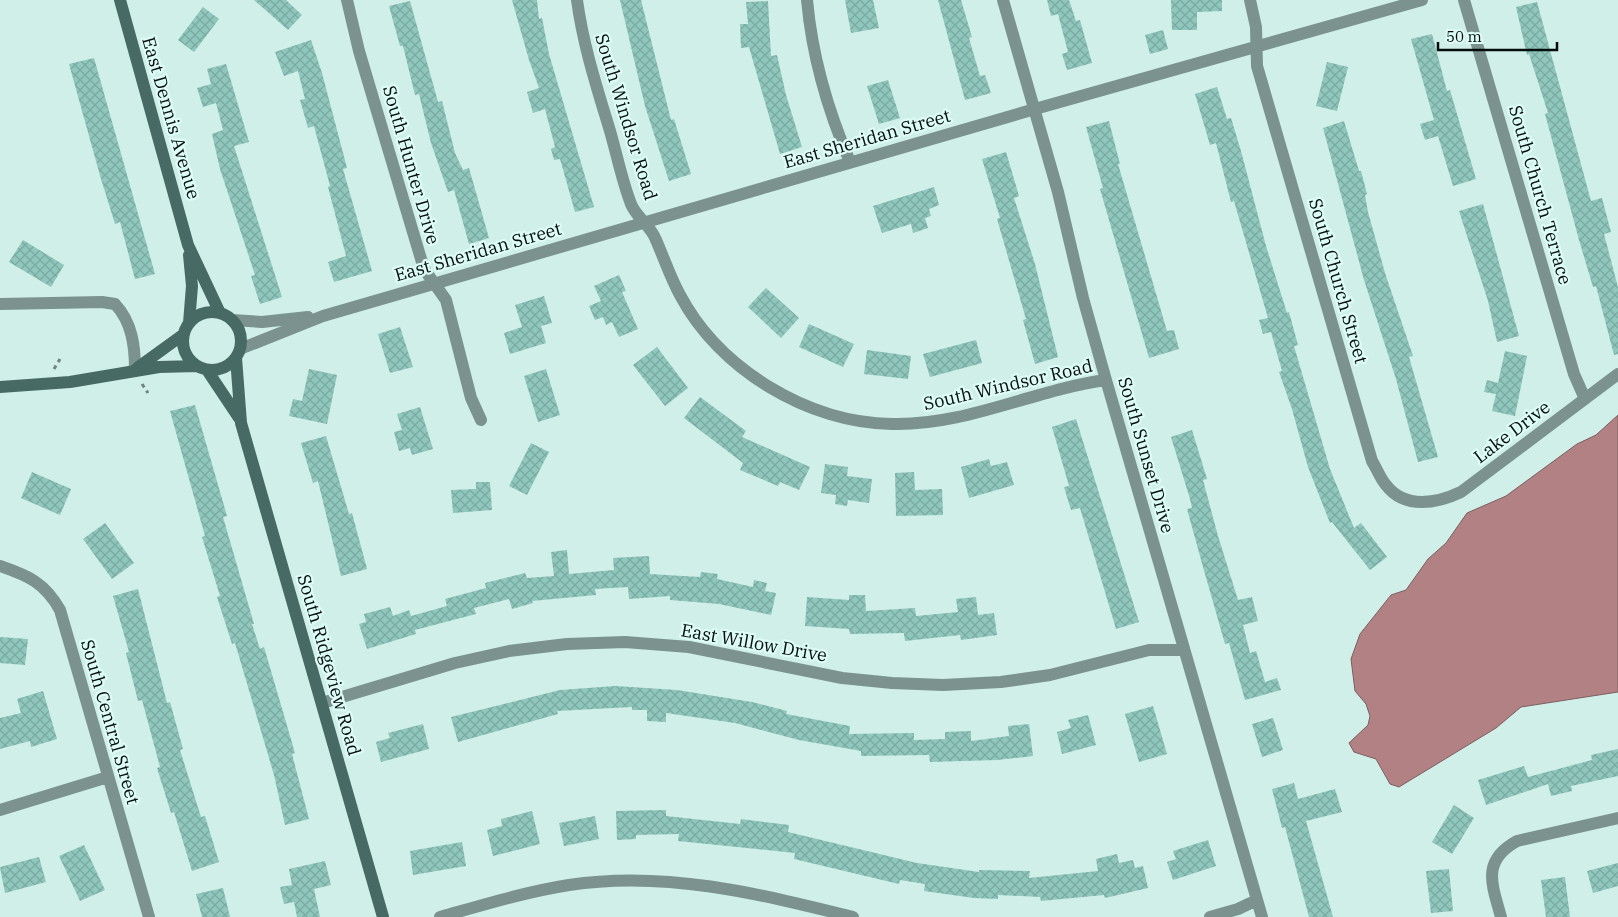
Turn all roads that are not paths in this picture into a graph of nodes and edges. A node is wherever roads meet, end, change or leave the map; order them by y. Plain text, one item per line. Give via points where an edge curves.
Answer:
1 (120, 0) edge
2 (347, 0) edge
3 (577, 0) edge
4 (807, 0) edge
5 (1003, 0) edge
6 (1250, 0) edge
7 (1422, 0) edge
8 (1464, 0) edge
9 (1257, 46) junction
10 (1035, 109) junction
11 (850, 162) junction
12 (644, 222) junction
13 (188, 245) junction
14 (433, 284) junction
15 (0, 304) edge
16 (220, 313) junction
17 (323, 316) junction
18 (232, 320) junction
19 (186, 328) junction
20 (238, 353) junction
21 (202, 368) junction
22 (135, 370) junction
23 (1618, 374) edge
24 (1106, 380) junction
25 (0, 387) edge
26 (1585, 399) junction
27 (481, 420) dead end
28 (242, 423) junction
29 (1420, 503) joint
30 (0, 566) edge
31 (1184, 650) junction
32 (322, 703) junction
33 (108, 777) junction
34 (0, 810) edge
35 (1618, 818) edge
36 (1257, 900) junction
37 (149, 917) edge
38 (383, 917) edge
39 (440, 917) edge
40 (853, 917) edge
41 (1210, 917) edge
42 (1262, 917) edge
43 (1502, 917) edge

1 - 13 main road, East Dennis Avenue
2 - 14 street, South Hunter Drive via 421,260
3 - 12 street, South Windsor Road via 586,51 632,206
4 - 11 street via 815,55 838,135
5 - 10 street, South Sunset Drive
6 - 9 street, South Church Street
7 - 9 street, East Sheridan Street
8 - 26 street, South Church Terrace via 1574,374
9 - 10 street, East Sheridan Street
9 - 29 street, South Church Street via 1257,66 1372,461 1386,486 1401,497
10 - 11 street, East Sheridan Street
10 - 24 street, South Sunset Drive
11 - 12 street, East Sheridan Street
12 - 14 street, East Sheridan Street
12 - 24 street, South Windsor Road via 656,238 680,296 700,325 727,354 788,398 822,411 866,422 940,421 1075,384
13 - 16 main road, East Dennis Avenue
13 - 19 main road, East Dennis Avenue via 192,286
14 - 17 street, East Sheridan Street
14 - 27 street, South Hunter Drive via 446,300 471,398
15 - 22 street via 115,304 127,320 132,336
16 - 18 main road
16 - 19 main road via 203,313
17 - 18 street, East Sheridan Street via 262,322
17 - 20 street, East Sheridan Street
18 - 20 main road via 240,333
19 - 21 main road via 185,352
19 - 22 main road
20 - 21 main road via 224,368
20 - 28 main road, South Ridgeview Road
21 - 22 main road
21 - 28 main road, South Ridgeview Road
22 - 25 main road via 70,382
23 - 26 street, Lake Drive
24 - 31 street, South Sunset Drive
26 - 29 street, Lake Drive via 1461,492 1442,501
28 - 32 main road, South Ridgeview Road
30 - 33 street, South Central Street via 37,581 52,595 60,610
31 - 32 street, East Willow Drive via 1149,650 1050,675 943,685 842,678 689,647 625,642 567,644 509,651 455,663
31 - 36 street, South Sunset Drive
32 - 38 main road, South Ridgeview Road
33 - 34 street
33 - 37 street, South Central Street
35 - 43 street via 1517,841 1502,849 1492,867 1494,891
36 - 41 street
36 - 42 street, South Sunset Drive
39 - 40 street via 514,896 570,885 623,880 670,881 727,888

